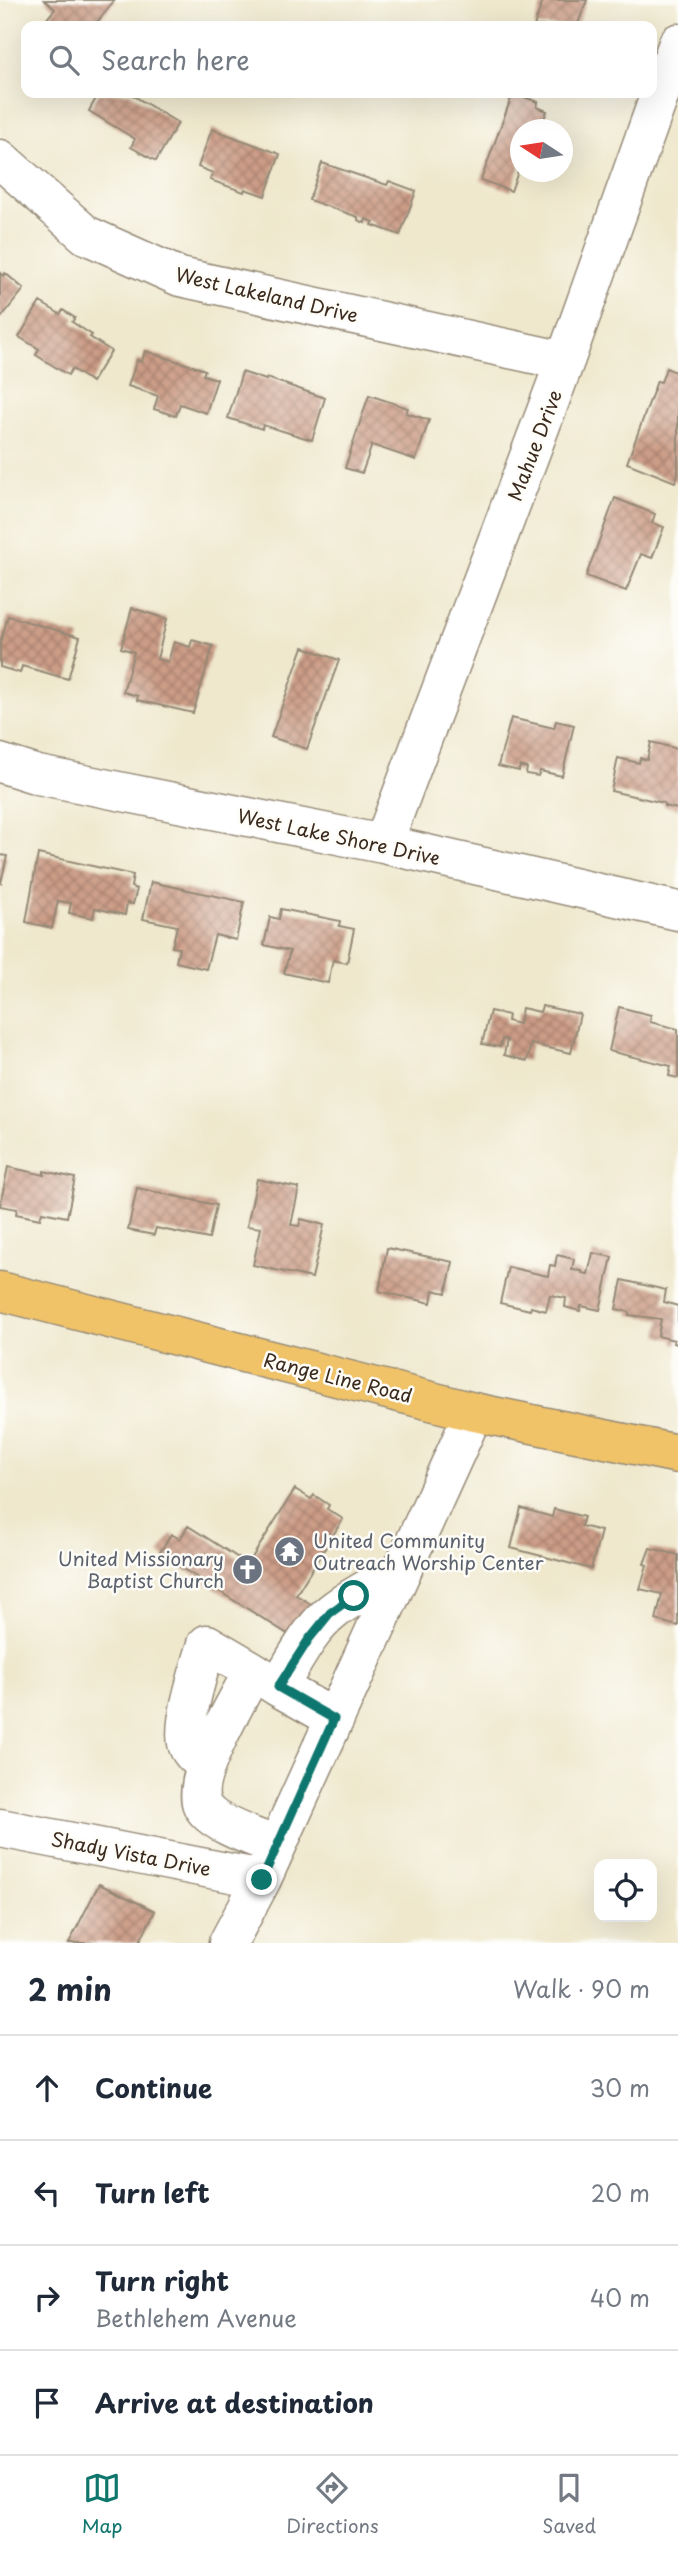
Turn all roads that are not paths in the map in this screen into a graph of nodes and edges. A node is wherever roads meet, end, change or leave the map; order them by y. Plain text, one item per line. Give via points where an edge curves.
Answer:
1 (678, 43) edge
2 (0, 159) edge
3 (565, 361) junction
4 (0, 763) edge
5 (383, 845) junction
6 (678, 911) edge
7 (0, 1291) edge
8 (474, 1412) junction
9 (678, 1454) edge
10 (402, 1570) junction
11 (266, 1679) junction
12 (334, 1719) junction
13 (205, 1763) junction
14 (0, 1828) edge
15 (269, 1863) junction
16 (228, 1943) edge

1 - 3 street, Mahue Drive
2 - 3 street, West Lakeland Drive via 86,235 180,277
3 - 5 street, Mahue Drive
4 - 5 street, West Lake Shore Drive via 38,775
5 - 6 street, West Lake Shore Drive
7 - 8 main road, Range Line Road
8 - 9 main road, Range Line Road
8 - 10 street
10 - 11 street via 330,1613
10 - 12 street
11 - 12 street
11 - 13 street
11 - 13 street via 206,1644 186,1730 192,1754
12 - 15 street
13 - 15 street via 202,1805
14 - 15 street, Shady Vista Drive
15 - 16 street

